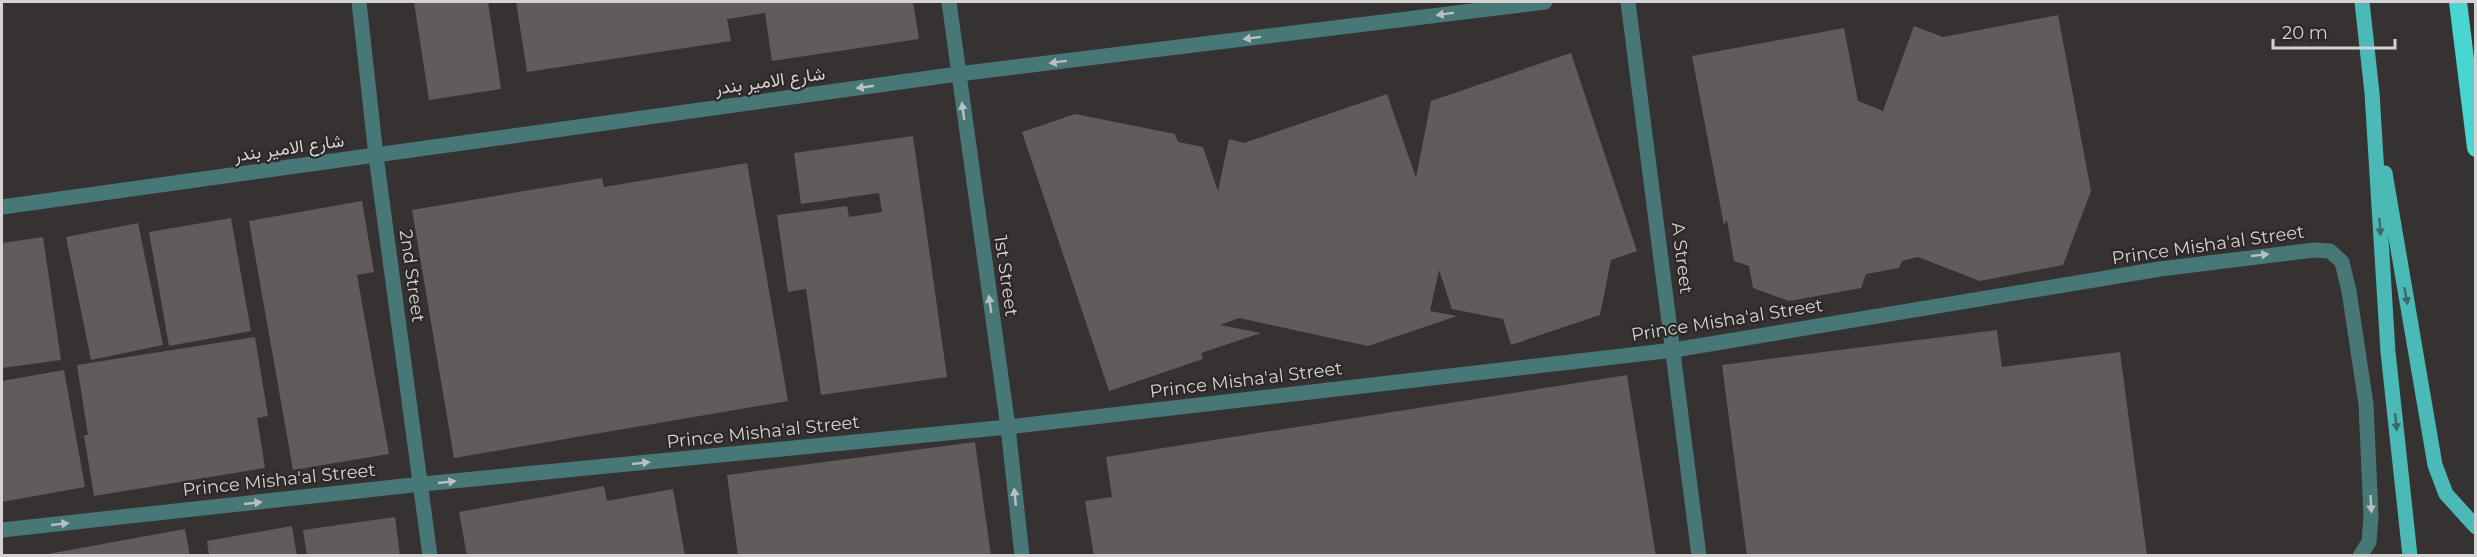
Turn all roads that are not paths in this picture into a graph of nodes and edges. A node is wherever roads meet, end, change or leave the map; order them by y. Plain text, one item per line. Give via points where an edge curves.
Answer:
1 (359, 2) edge
2 (949, 2) edge
3 (1545, 2) edge
4 (1629, 2) edge
5 (2362, 2) edge
6 (2458, 2) edge
7 (958, 74) junction
8 (2372, 93) junction
9 (2475, 148) edge
10 (376, 156) junction
11 (2, 207) edge
12 (1674, 350) junction
13 (1008, 427) junction
14 (422, 484) junction
15 (2475, 527) edge
16 (2, 530) edge
17 (430, 555) edge
18 (1022, 555) edge
19 (1699, 555) edge
20 (2360, 555) edge
21 (2410, 555) edge

1 - 10 street, 2nd Street
2 - 7 street, 1st Street
3 -> 7 street, شارع الامير بندر
4 - 12 street, A Street
5 - 8 main road
6 - 9 highway
7 -> 10 street, شارع الامير بندر
13 -> 7 street, 1st Street
8 -> 15 main road via 2435,465 2446,494
8 -> 21 main road via 2388,352
10 - 11 street, شارع الامير بندر
10 - 14 street, 2nd Street
12 - 13 street, Prince Misha'al Street
12 - 19 street, A Street
12 -> 20 street, Prince Misha'al Street via 2160,269 2290,252 2330,251 2342,262 2349,291 2366,404 2371,516 2369,542
14 -> 13 street, Prince Misha'al Street
18 -> 13 street, 1st Street
16 -> 14 street, Prince Misha'al Street
14 - 17 street, 2nd Street

